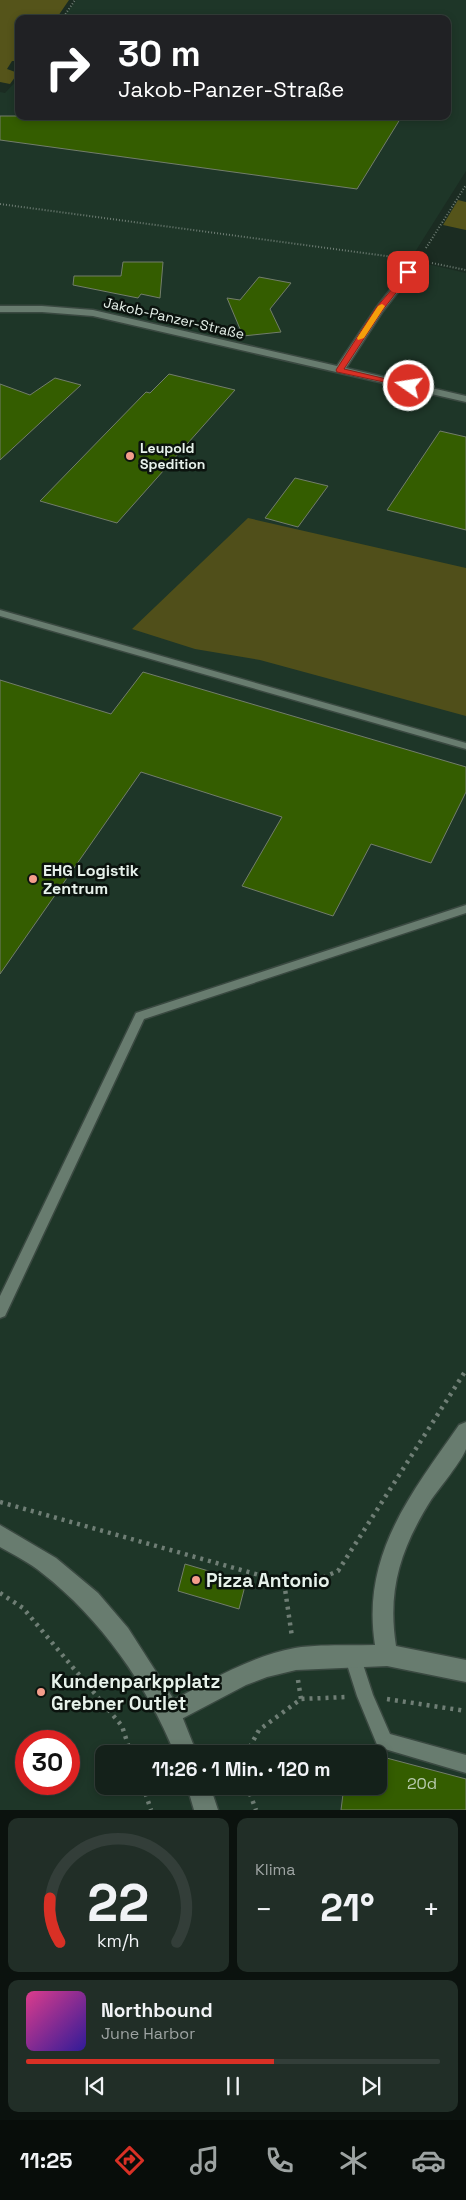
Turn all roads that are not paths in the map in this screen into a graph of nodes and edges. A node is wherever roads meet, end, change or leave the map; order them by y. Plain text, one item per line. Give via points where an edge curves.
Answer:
1 (418, 260) road end
2 (0, 309) edge
3 (340, 370) junction
4 (466, 399) edge
5 (0, 613) edge
6 (466, 746) edge
7 (466, 909) edge
8 (0, 1311) edge
9 (466, 1432) edge
10 (0, 1535) edge
11 (387, 1655) junction
12 (352, 1656) junction
13 (466, 1671) edge
14 (170, 1714) junction
15 (182, 1745) edge
16 (466, 1764) edge
17 (201, 1795) edge
18 (206, 1810) edge

1 - 3 street via 379,310
2 - 3 street, Jakob-Panzer-Straße via 93,313
3 - 4 street, Jakob-Panzer-Straße
5 - 6 lane
7 - 8 lane via 140,1016
9 - 11 street via 400,1532 388,1565 382,1612
10 - 14 street via 49,1566 90,1601 120,1636
11 - 12 street
11 - 13 street
12 - 14 street via 296,1659 267,1666 239,1677
12 - 16 lane via 384,1741
14 - 15 street
17 - 18 street

